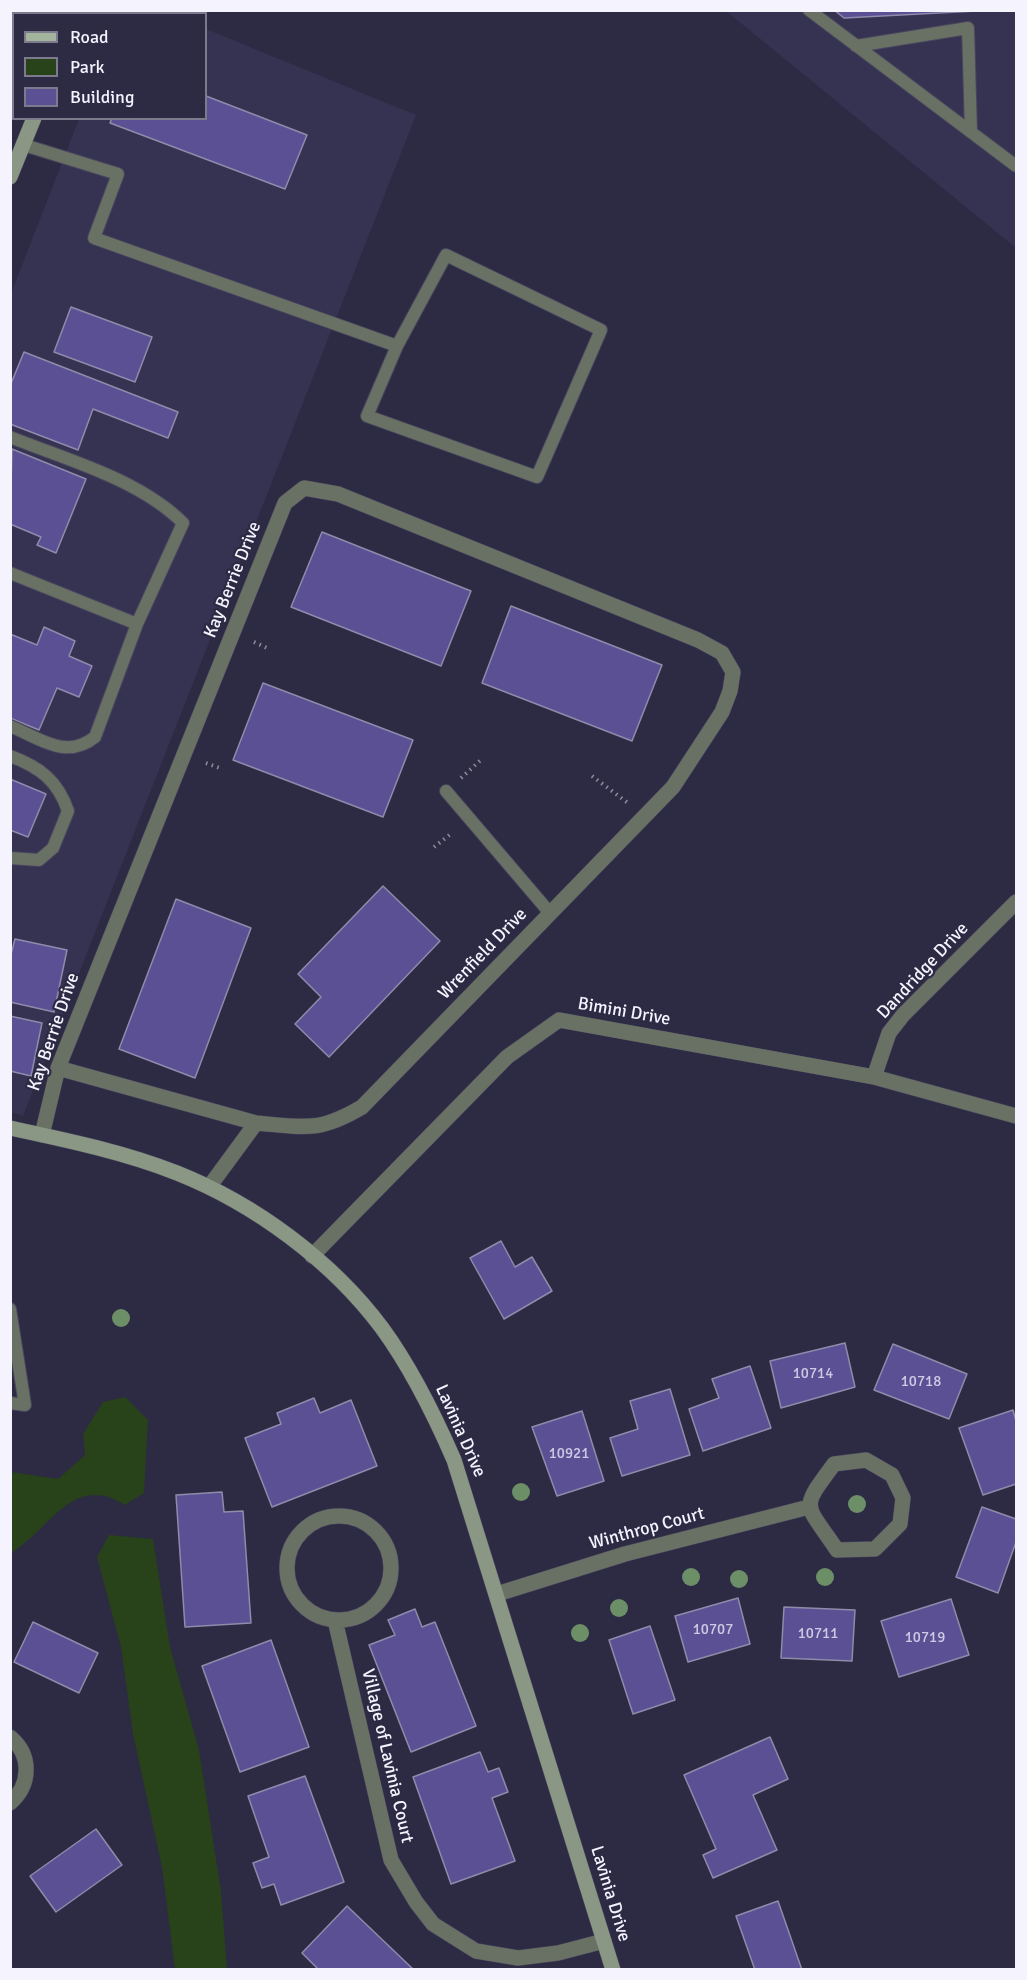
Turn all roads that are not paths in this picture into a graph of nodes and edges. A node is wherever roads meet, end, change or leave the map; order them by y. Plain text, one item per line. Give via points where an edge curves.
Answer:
1 (809, 10) edge
2 (856, 46) junction
3 (33, 120) edge
4 (970, 132) junction
5 (24, 145) junction
6 (1017, 166) edge
7 (10, 177) edge
8 (397, 346) junction
9 (10, 437) edge
10 (10, 573) edge
11 (137, 624) junction
12 (733, 672) joint
13 (10, 726) edge
14 (10, 756) edge
15 (446, 791) dead end
16 (10, 858) edge
17 (1017, 902) edge
18 (550, 913) junction
19 (58, 1068) junction
20 (874, 1077) junction
21 (1017, 1116) edge
22 (256, 1123) junction
23 (10, 1128) edge
24 (42, 1135) junction
25 (209, 1187) junction
26 (312, 1256) junction
27 (10, 1309) edge
28 (10, 1404) edge
29 (808, 1507) junction
30 (496, 1593) junction
31 (335, 1620) junction
32 (10, 1737) edge
33 (10, 1803) edge
34 (604, 1941) junction
35 (613, 1970) edge

1 - 2 lane
2 - 4 lane
2 - 4 lane via 968,28
3 - 5 street
4 - 6 lane
5 - 7 street
5 - 8 lane via 118,174 94,238
8 - 8 lane via 367,416 537,477 601,330 446,255
9 - 11 lane via 144,492 183,523
10 - 11 lane
11 - 13 lane via 95,737 82,747 67,749
12 - 18 street, Wrenfield Drive via 722,711 673,788
12 - 19 street, Kay Berrie Drive via 722,652 699,640 338,494 304,488 285,503
14 - 16 lane via 25,761 50,779 61,790 68,811 53,848 39,860
15 - 18 lane
17 - 20 street, Dandridge Drive via 903,1015 889,1033
18 - 22 street, Wrenfield Drive via 362,1107 336,1122 309,1128
19 - 22 street, Wrenfield Drive
19 - 24 street, Kay Berrie Drive
20 - 21 street, Bimini Drive
20 - 26 street, Bimini Drive via 559,1020 507,1057
22 - 25 street
23 - 24 street, Lavinia Drive
24 - 25 street, Lavinia Drive via 133,1158
25 - 26 street, Lavinia Drive via 249,1210
26 - 30 street, Lavinia Drive via 382,1328 434,1412 473,1514
27 - 28 lane via 25,1405
29 - 29 street via 809,1497 834,1464 866,1460 892,1475 903,1498 900,1524 875,1549 837,1550
29 - 30 street, Winthrop Court via 625,1554
30 - 34 street, Lavinia Drive
31 - 31 street via 318,1617 292,1592 287,1557 305,1528 333,1515 351,1516 368,1523 381,1536 390,1556 391,1575 382,1598 369,1611 352,1619
31 - 34 street, Village of Lavinia Court via 391,1860 433,1924 476,1951 518,1958
32 - 33 street via 18,1743 27,1762 22,1790
34 - 35 street, Lavinia Drive

